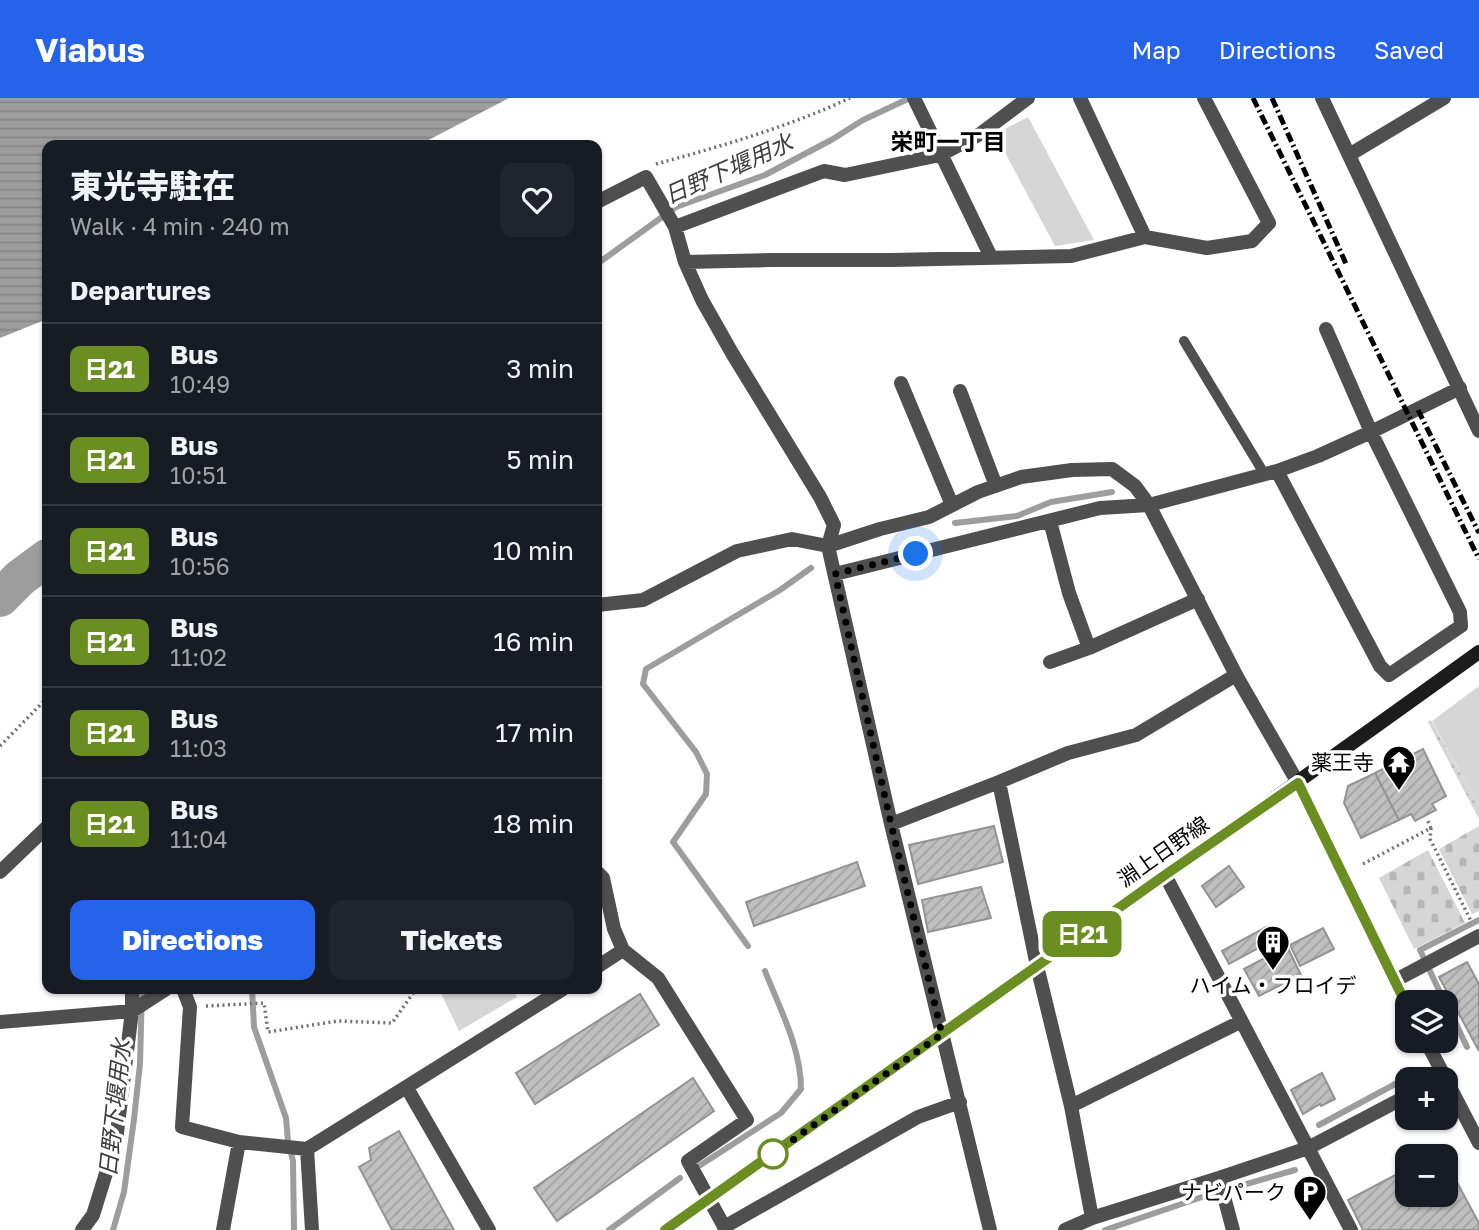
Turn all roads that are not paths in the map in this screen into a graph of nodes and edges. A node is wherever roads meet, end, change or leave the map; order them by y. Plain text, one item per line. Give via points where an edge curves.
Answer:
1 (1028, 98) edge
2 (1080, 98) edge
3 (1204, 98) edge
4 (1322, 98) edge
5 (1444, 98) edge
6 (915, 101) edge
7 (940, 155) junction
8 (1349, 155) junction
9 (602, 199) edge
10 (673, 224) junction
11 (1145, 237) junction
12 (991, 257) junction
13 (685, 262) junction
14 (1326, 329) dead end
15 (1184, 341) dead end
16 (901, 383) dead end
17 (1460, 388) junction
18 (960, 391) dead end
19 (1478, 427) edge
20 (1371, 432) junction
21 (1271, 473) junction
22 (996, 486) junction
23 (952, 505) junction
24 (1149, 505) junction
25 (1050, 521) junction
26 (828, 546) junction
27 (835, 574) junction
28 (1198, 600) junction
29 (602, 604) edge
30 (1089, 648) junction
31 (1479, 652) edge
32 (1050, 662) dead end
33 (1236, 675) junction
34 (999, 782) junction
35 (1298, 783) junction
36 (891, 824) junction
37 (42, 832) edge
38 (0, 872) edge
39 (1165, 875) junction
40 (602, 877) edge
41 (1479, 936) edge
42 (623, 950) junction
43 (602, 964) edge
44 (1037, 966) junction
45 (1394, 981) junction
46 (1399, 990) edge
47 (132, 994) edge
48 (158, 994) edge
49 (185, 994) edge
50 (554, 994) edge
51 (134, 1010) junction
52 (1240, 1021) junction
53 (0, 1022) edge
54 (942, 1034) junction
55 (407, 1088) junction
56 (960, 1102) junction
57 (1395, 1102) edge
58 (1071, 1106) junction
59 (1458, 1107) edge
60 (239, 1142) junction
61 (1479, 1143) edge
62 (296, 1148) junction
63 (1308, 1148) junction
64 (1220, 1181) junction
65 (708, 1199) junction
66 (1092, 1218) junction
67 (725, 1229) edge
68 (988, 1229) edge
69 (82, 1230) edge
70 (223, 1230) edge
71 (312, 1230) edge
72 (489, 1230) edge
73 (665, 1230) edge
74 (1065, 1230) edge
75 (1233, 1230) edge
76 (1351, 1230) edge

1 - 7 street via 980,134
2 - 11 street
3 - 11 street via 1269,223 1252,241 1207,248
4 - 8 street
5 - 8 street
6 - 7 street
7 - 10 street via 845,175 824,171
7 - 12 street
8 - 17 street
9 - 10 street via 646,177
10 - 13 street
11 - 12 street via 1070,256
12 - 13 street
13 - 26 street via 732,353 825,506 834,525
14 - 20 street
15 - 21 lane
16 - 23 street
17 - 19 street
17 - 20 street
18 - 22 street
20 - 21 street
20 - 21 street via 1460,612 1461,626 1389,675
21 - 24 street
22 - 23 street
22 - 24 street via 1021,477 1112,468 1135,485
23 - 26 street via 929,517
24 - 25 street via 1100,508
24 - 28 street
25 - 27 street
25 - 30 street
26 - 27 street
26 - 29 street via 792,538 737,551 643,600
27 - 36 street
28 - 30 street
28 - 33 street
30 - 32 street
31 - 35 main road, 淵上日野線
33 - 34 street via 1136,735 1069,753
33 - 35 street
34 - 36 street
34 - 44 street
35 - 39 main road, 淵上日野線
35 - 45 street
36 - 54 street
37 - 38 street
39 - 44 main road, 淵上日野線
39 - 52 street
40 - 42 street
41 - 45 street
42 - 43 street
42 - 65 street via 658,978 747,1120 688,1161
44 - 54 main road, 淵上日野線
44 - 58 street
45 - 46 street
47 - 51 street
48 - 51 street
49 - 60 street via 190,1007 182,1127
50 - 55 street
51 - 53 street
51 - 69 street via 116,1141 93,1216
52 - 58 street
52 - 63 street
54 - 56 street
54 - 65 main road, 淵上日野線
55 - 62 street
55 - 72 street
56 - 67 street via 918,1117
56 - 68 street
57 - 63 street
58 - 66 street
59 - 61 street
60 - 62 street
60 - 70 street
62 - 71 street
63 - 64 street
63 - 76 street
64 - 66 street
64 - 75 street
65 - 67 street
65 - 73 main road, 淵上日野線
66 - 74 street

